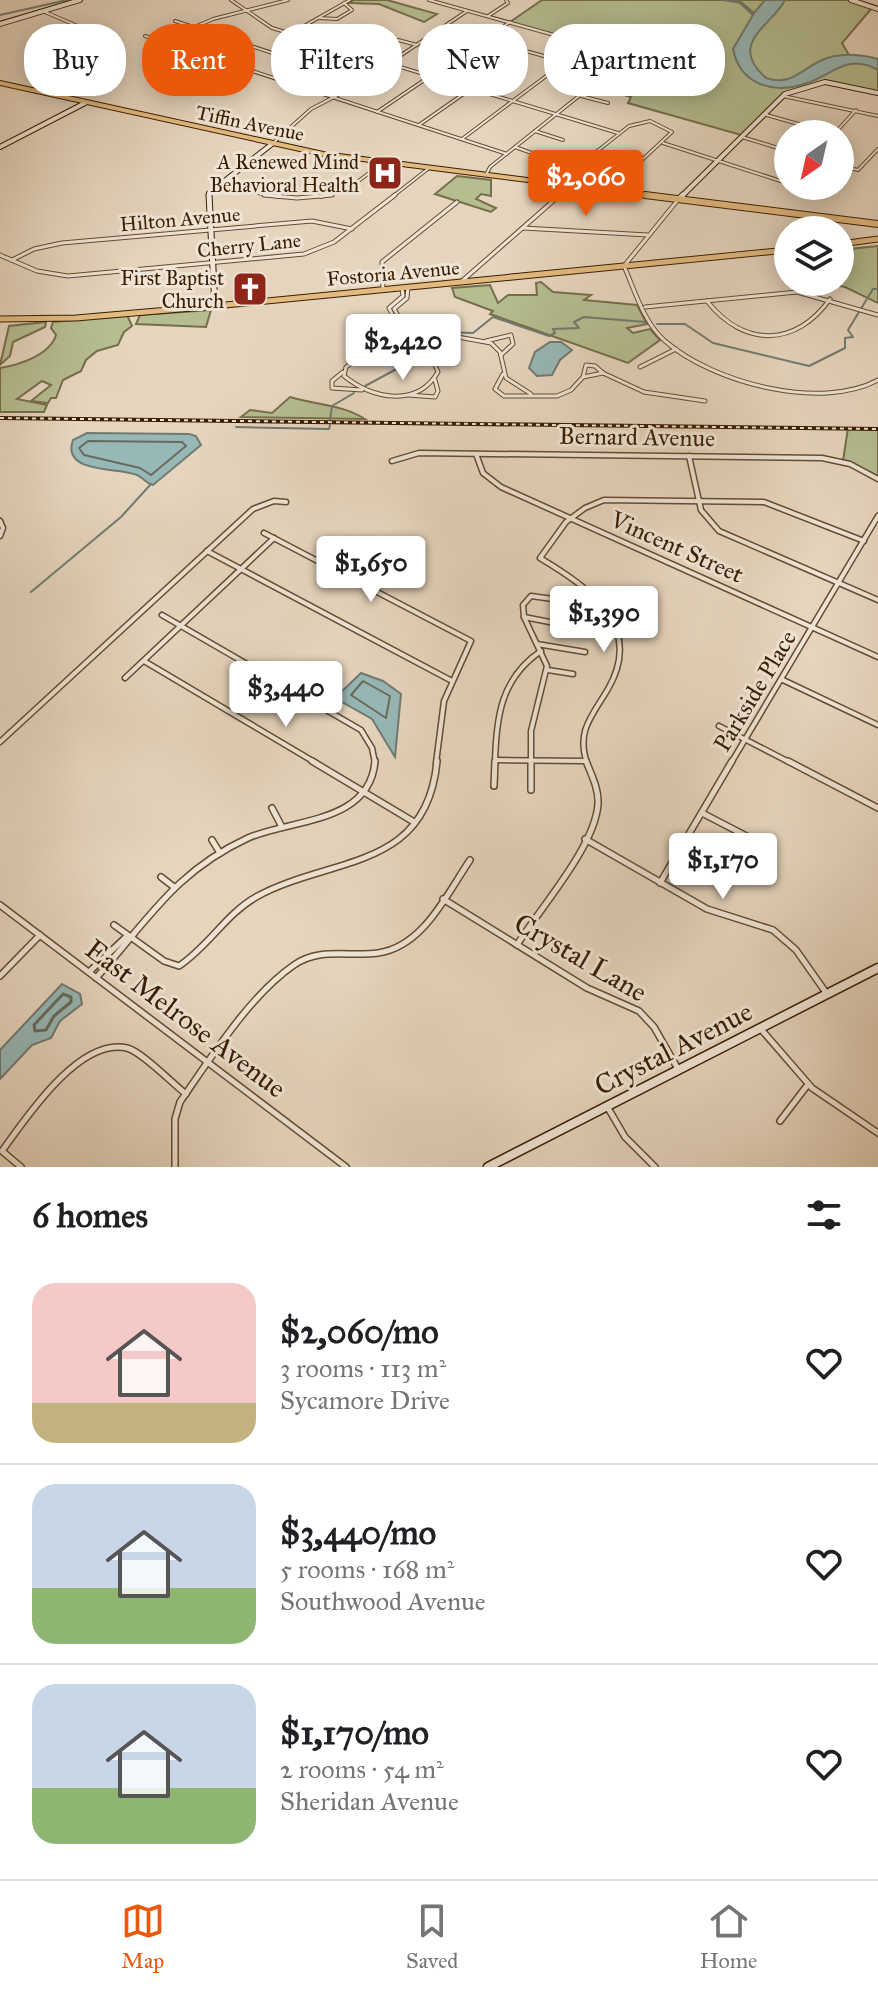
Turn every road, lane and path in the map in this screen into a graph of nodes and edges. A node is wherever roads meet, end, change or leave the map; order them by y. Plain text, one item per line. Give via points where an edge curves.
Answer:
1 (80, 0) edge
2 (231, 0) edge
3 (288, 0) edge
4 (350, 0) edge
5 (429, 0) edge
6 (506, 0) edge
7 (851, 0) edge
8 (862, 2) edge
9 (344, 3) junction
10 (878, 9) edge
11 (248, 11) junction
12 (467, 11) junction
13 (44, 12) junction
14 (488, 16) junction
15 (317, 18) junction
16 (175, 21) dead end
17 (510, 22) junction
18 (0, 24) edge
19 (72, 24) edge
20 (184, 24) edge
21 (200, 24) edge
22 (307, 24) edge
23 (507, 24) edge
24 (271, 27) edge
25 (544, 32) edge
26 (402, 41) edge
27 (417, 45) junction
28 (528, 52) edge
29 (402, 55) edge
30 (0, 83) edge
31 (418, 85) edge
32 (528, 90) edge
33 (878, 93) edge
34 (328, 96) edge
35 (461, 96) edge
36 (498, 96) edge
37 (521, 96) edge
38 (581, 96) joint
39 (783, 96) junction
40 (331, 97) junction
41 (514, 101) junction
42 (85, 103) junction
43 (608, 103) dead end
44 (856, 110) junction
45 (377, 112) junction
46 (557, 114) junction
47 (763, 114) junction
48 (878, 116) edge
49 (784, 120) edge
50 (847, 120) edge
51 (419, 125) junction
52 (535, 131) junction
53 (618, 133) junction
54 (740, 137) junction
55 (462, 139) junction
56 (563, 140) dead end
57 (663, 143) junction
58 (272, 144) junction
59 (0, 147) edge
60 (515, 147) junction
61 (774, 147) edge
62 (877, 151) edge
63 (507, 154) junction
64 (591, 156) junction
65 (543, 157) dead end
66 (716, 160) junction
67 (384, 162) junction
68 (429, 168) junction
69 (854, 170) edge
70 (486, 175) junction
71 (774, 179) edge
72 (215, 185) junction
73 (566, 185) junction
74 (679, 199) junction
75 (457, 202) dead end
76 (878, 224) edge
77 (522, 228) junction
78 (352, 229) junction
79 (211, 230) junction
80 (648, 235) junction
81 (878, 239) edge
82 (854, 242) edge
83 (774, 251) edge
84 (0, 255) edge
85 (11, 260) junction
86 (213, 263) junction
87 (625, 267) junction
88 (460, 282) junction
89 (405, 288) junction
90 (383, 290) junction
91 (830, 299) junction
92 (706, 301) junction
93 (215, 306) junction
94 (644, 307) junction
95 (878, 315) edge
96 (0, 319) edge
97 (437, 333) junction
98 (450, 336) junction
99 (486, 341) junction
100 (400, 349) junction
101 (676, 349) junction
102 (417, 353) junction
103 (365, 354) junction
104 (501, 355) junction
105 (428, 359) junction
106 (640, 367) dead end
107 (343, 372) junction
108 (603, 373) junction
109 (503, 374) junction
110 (583, 377) junction
111 (435, 380) junction
112 (878, 380) edge
113 (363, 390) junction
114 (533, 394) junction
115 (409, 395) junction
116 (705, 401) dead end
117 (476, 454) junction
118 (689, 456) junction
119 (392, 461) dead end
120 (878, 479) edge
121 (698, 500) junction
122 (286, 502) dead end
123 (878, 516) edge
124 (571, 518) junction
125 (0, 521) edge
126 (264, 533) dead end
127 (0, 536) edge
128 (274, 538) junction
129 (864, 541) junction
130 (207, 551) junction
131 (242, 569) junction
132 (839, 583) junction
133 (600, 600) junction
134 (878, 600) edge
135 (162, 615) dead end
136 (524, 617) junction
137 (181, 626) junction
138 (813, 627) junction
139 (596, 631) dead end
140 (537, 644) junction
141 (541, 651) junction
142 (585, 652) dead end
143 (878, 657) edge
144 (144, 661) junction
145 (548, 670) junction
146 (573, 674) dead end
147 (125, 678) dead end
148 (783, 680) junction
149 (452, 681) junction
150 (878, 725) edge
151 (719, 726) dead end
152 (746, 740) junction
153 (0, 742) edge
154 (496, 760) junction
155 (529, 761) junction
156 (585, 761) junction
157 (494, 786) dead end
158 (531, 790) dead end
159 (364, 793) junction
160 (272, 808) dead end
161 (878, 808) edge
162 (702, 813) junction
163 (414, 822) junction
164 (282, 827) junction
165 (585, 839) junction
166 (212, 840) dead end
167 (756, 841) dead end
168 (220, 853) junction
169 (470, 860) dead end
170 (161, 877) dead end
171 (660, 883) junction
172 (174, 887) junction
173 (443, 899) junction
174 (0, 905) edge
175 (114, 925) dead end
176 (40, 935) junction
177 (128, 936) junction
178 (517, 945) junction
179 (878, 968) edge
180 (89, 972) junction
181 (0, 976) edge
182 (96, 978) junction
183 (827, 994) junction
184 (760, 1028) junction
185 (210, 1064) junction
186 (678, 1069) junction
187 (806, 1087) junction
188 (186, 1094) junction
189 (607, 1106) junction
190 (780, 1121) dead end
191 (878, 1133) edge
192 (3, 1155) edge
193 (21, 1167) edge
194 (175, 1167) edge
195 (346, 1167) edge
196 (488, 1167) edge
197 (655, 1167) edge

1 - 13 street
2 - 11 street
3 - 11 street
4 - 9 street
5 - 12 street
6 - 14 street
7 - 8 street
8 - 10 street
9 - 15 street
9 - 15 street via 352,10 337,19
11 - 21 street
11 - 24 street
12 - 14 street
12 - 27 street
13 - 18 street
13 - 19 street
14 - 17 street
15 - 22 street
16 - 20 street
17 - 23 street
17 - 25 street
26 - 27 street
27 - 29 street
28 - 32 street via 565,62
30 - 42 highway, Tiffin Avenue
31 - 45 street
33 - 39 street via 827,82
34 - 40 street
35 - 51 street
36 - 41 street
37 - 41 street
38 - 43 street
38 - 46 street
39 - 44 street
39 - 47 street
40 - 45 street
40 - 58 street
41 - 46 street
41 - 55 street
42 - 58 highway, Tiffin Avenue
42 - 59 street
44 - 48 street
44 - 50 street
45 - 51 street
46 - 52 street
46 - 53 street
47 - 49 street
47 - 54 street
51 - 55 street
52 - 56 street
52 - 60 street
53 - 57 street via 635,121 661,125 672,132
53 - 64 street
54 - 61 street
54 - 66 street
55 - 63 street
57 - 64 street via 642,160
57 - 66 street
58 - 67 highway, Tiffin Avenue
58 - 72 street
60 - 63 street
60 - 65 street
62 - 69 street
63 - 70 street
64 - 73 street
66 - 71 street
66 - 74 street
67 - 68 highway, Tiffin Avenue
67 - 72 street via 335,193 273,198
68 - 70 highway, Tiffin Avenue
68 - 78 street, Cherry Lane
70 - 73 highway, Tiffin Avenue
72 - 79 street via 208,195
73 - 74 highway, Tiffin Avenue
73 - 77 street
74 - 76 highway, Tiffin Avenue
74 - 80 street
75 - 90 street via 382,262
77 - 80 street
77 - 88 street
78 - 79 street, Hilton Avenue via 312,221
78 - 86 street, Cherry Lane via 309,253
79 - 85 street, Hilton Avenue via 56,244
79 - 86 street
80 - 87 street
81 - 82 main road
83 - 87 main road, Fostoria Avenue
84 - 85 street, Cherry Lane
85 - 86 street, Cherry Lane via 62,276
86 - 93 street
87 - 88 main road, Fostoria Avenue
87 - 94 street
88 - 89 main road, Fostoria Avenue
89 - 90 main road, Fostoria Avenue
89 - 97 street via 388,310
90 - 93 main road, Fostoria Avenue
91 - 92 street via 797,292
91 - 92 street via 810,324 773,334 732,325
91 - 95 street
92 - 94 street
93 - 96 main road, Fostoria Avenue
94 - 101 street via 656,331
97 - 98 street
97 - 102 street
98 - 99 street
98 - 105 street
99 - 104 street
99 - 104 street via 505,334 513,337
100 - 102 street
100 - 103 street
100 - 103 street via 377,339
101 - 106 street
101 - 112 street via 787,392 848,393
102 - 105 street
103 - 107 street
104 - 109 street
105 - 111 street via 438,368
107 - 113 street
107 - 113 street via 332,388
108 - 110 street
108 - 110 street via 586,365
108 - 116 street via 644,392
109 - 114 street
109 - 114 street via 495,388 498,394
110 - 114 street via 563,394
111 - 115 street
111 - 115 street via 435,397
113 - 115 street
117 - 118 street, Bernard Avenue
117 - 119 street, Bernard Avenue via 415,453
117 - 124 street, Vincent Street via 491,481
118 - 120 street, Bernard Avenue via 833,459
118 - 121 street
121 - 124 street via 600,500
121 - 129 street via 764,502
121 - 132 street via 706,518 726,535
122 - 130 street via 253,509
123 - 129 street, Parkside Place
124 - 133 street via 540,558 576,578
124 - 138 street, Vincent Street
125 - 127 street
126 - 128 street
128 - 131 street
128 - 149 street via 468,639 471,649
129 - 132 street, Parkside Place
130 - 131 street
130 - 153 street
131 - 137 street
131 - 149 street
132 - 134 street
132 - 138 street, Parkside Place
133 - 136 street via 589,604 531,596 523,605
133 - 156 street via 615,628 618,655 612,681 584,727
135 - 137 street
136 - 139 street
136 - 140 street
137 - 144 street
137 - 159 street via 361,730 376,759
138 - 143 street, Vincent Street
138 - 148 street, Parkside Place
140 - 141 street
140 - 142 street
141 - 145 street
141 - 154 street via 523,662 505,689 496,725
144 - 147 street
144 - 159 street
145 - 146 street
145 - 155 street via 537,696
148 - 150 street
148 - 152 street, Parkside Place
149 - 163 street via 439,717 431,792
151 - 152 street
152 - 161 street
152 - 162 street, Parkside Place
154 - 155 street
154 - 157 street
155 - 156 street
155 - 158 street
156 - 165 street via 595,787 596,812
159 - 163 street
159 - 164 street via 337,813
160 - 164 street
162 - 167 street
162 - 171 street, Parkside Place
163 - 177 street via 392,845 365,861 293,882 246,904 179,966
164 - 168 street
165 - 171 street
165 - 178 street
166 - 168 street
168 - 172 street
169 - 173 street
170 - 172 street
171 - 183 street via 721,915 773,930 796,950
172 - 177 street
173 - 178 street, Crystal Lane
173 - 185 street via 415,936 399,946 377,953 328,952 294,965
174 - 176 street, East Melrose Avenue
175 - 177 street
176 - 180 street, East Melrose Avenue
176 - 181 street
177 - 180 street
177 - 182 street
178 - 186 street, Crystal Lane via 587,988 639,1011
179 - 183 street, Crystal Avenue
180 - 182 street, East Melrose Avenue
182 - 185 street, East Melrose Avenue
183 - 184 street, Crystal Avenue
184 - 186 street, Crystal Avenue
184 - 187 street
185 - 188 street
185 - 195 street, East Melrose Avenue
186 - 189 street, Crystal Avenue
187 - 190 street
187 - 191 street
188 - 192 street via 133,1050 110,1049 75,1063
188 - 194 street via 176,1113
189 - 196 street, Crystal Avenue
189 - 197 street via 625,1137
192 - 193 street

